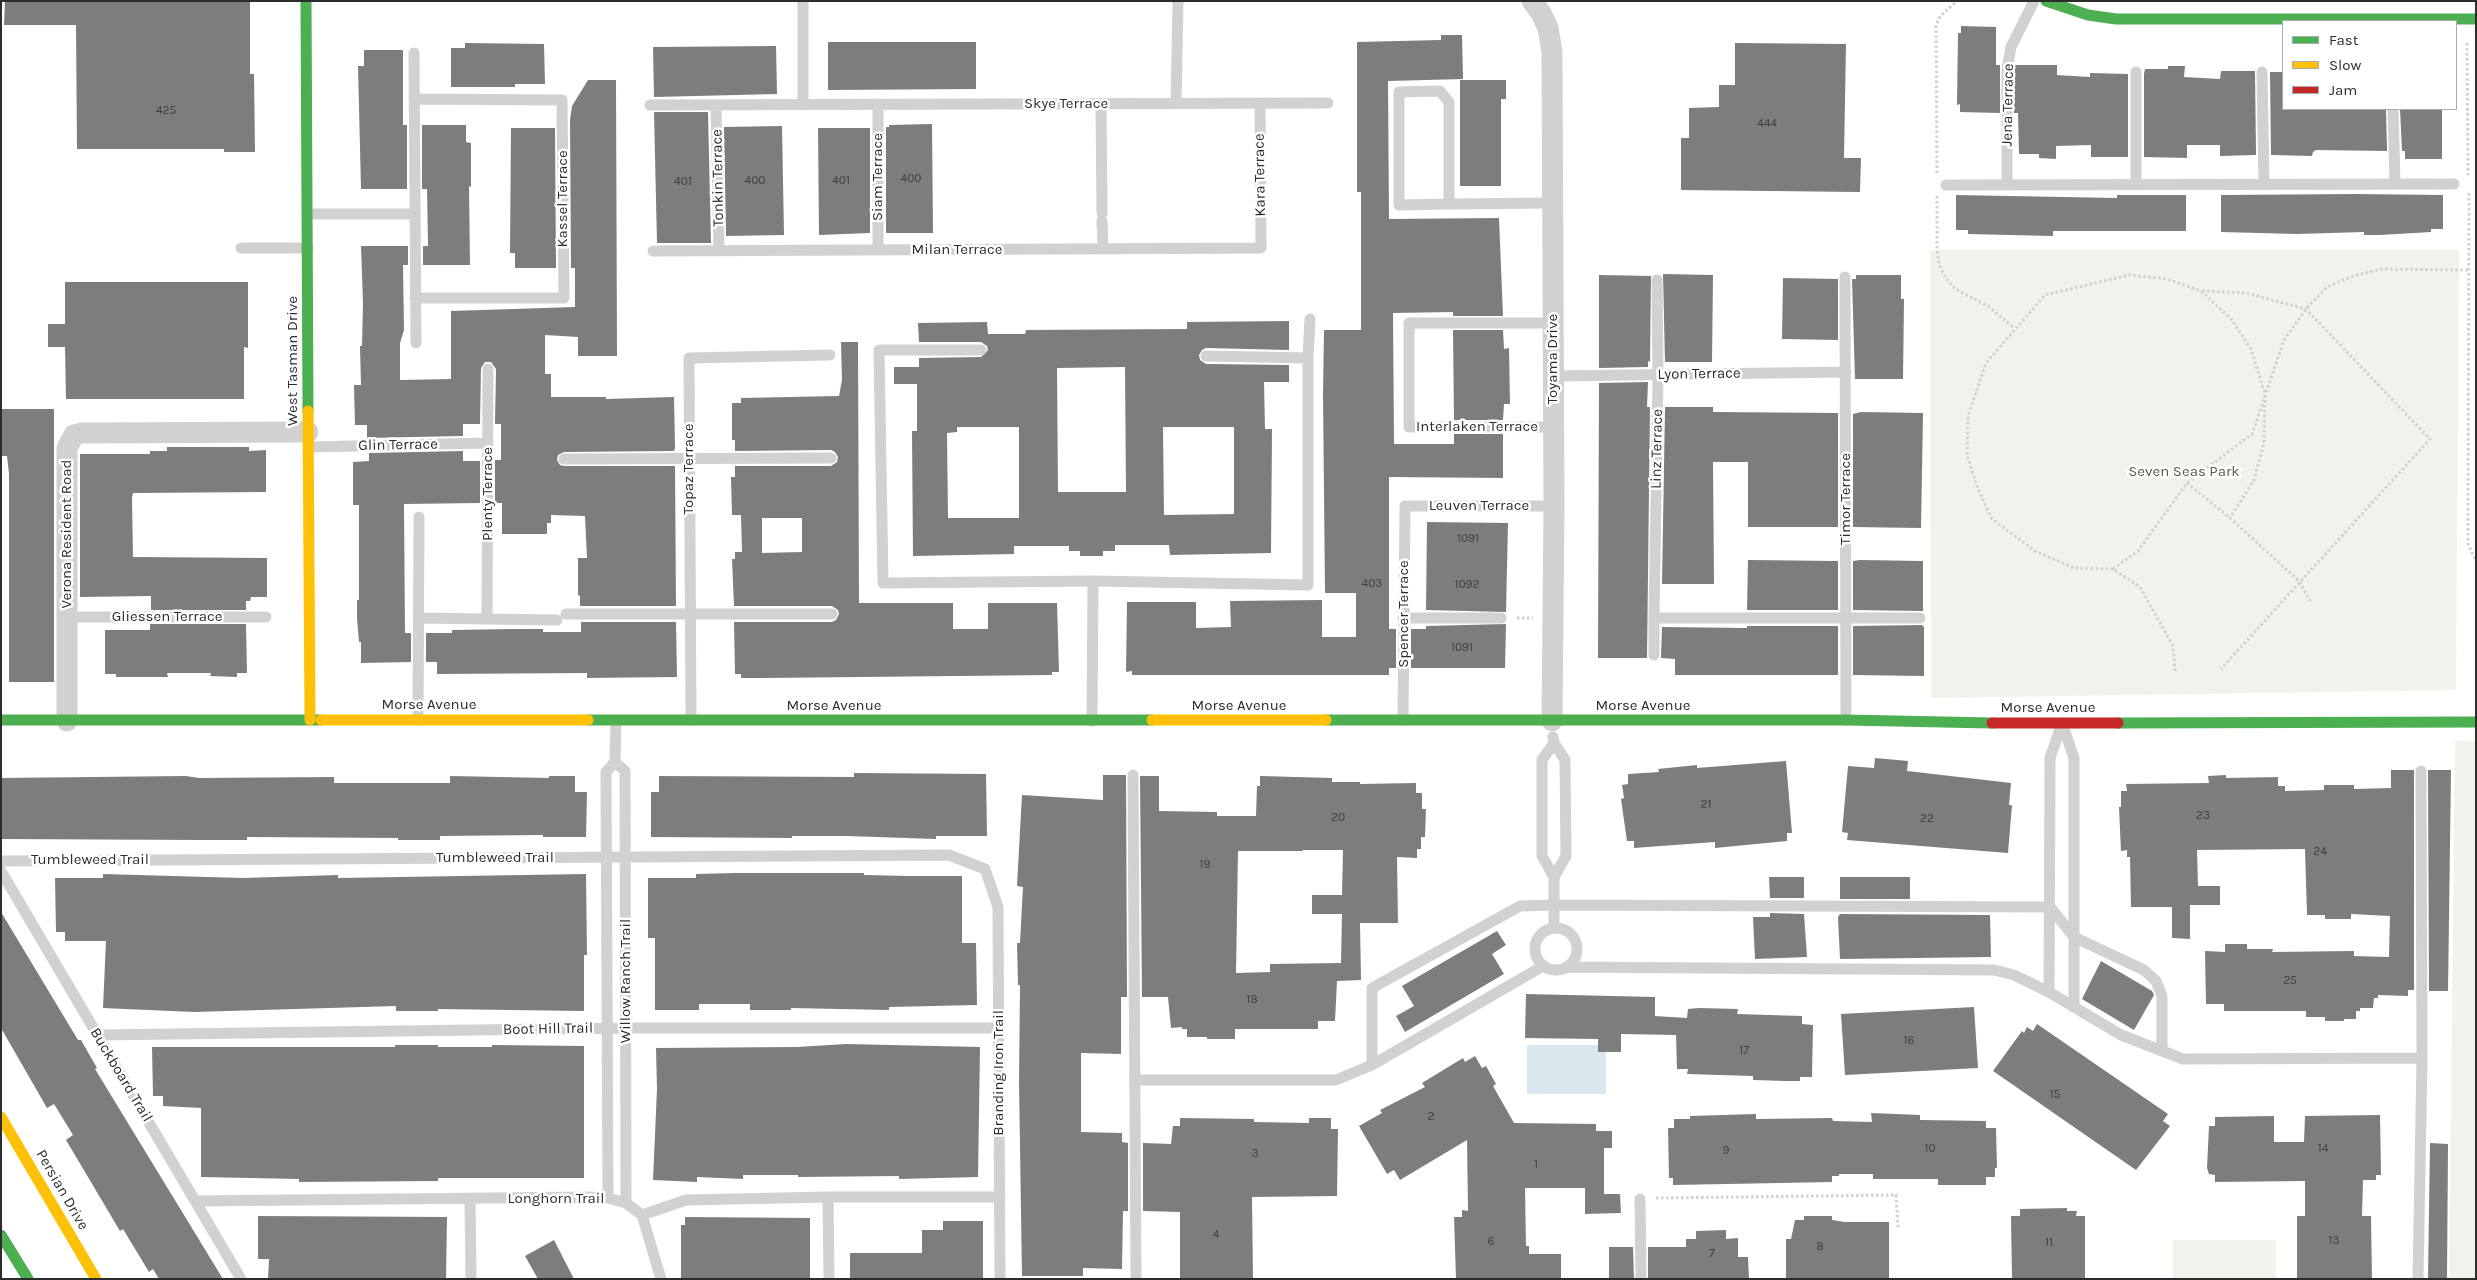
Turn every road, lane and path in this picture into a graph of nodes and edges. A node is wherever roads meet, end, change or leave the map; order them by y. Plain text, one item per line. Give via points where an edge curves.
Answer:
1 (306, 1) edge
2 (804, 1) edge
3 (1178, 1) edge
4 (1532, 1) edge
5 (2034, 1) edge
6 (2046, 1) edge
7 (2476, 19) edge
8 (2392, 20) edge
9 (2467, 40) dead end
10 (414, 53) dead end
11 (2136, 72) dead end
12 (2262, 72) dead end
13 (414, 99) junction
14 (1176, 103) junction
15 (1260, 103) junction
16 (1328, 103) dead end
17 (878, 104) junction
18 (1101, 104) junction
19 (650, 105) dead end
20 (716, 105) junction
21 (804, 105) junction
22 (2394, 110) edge
23 (2468, 182) dead end
24 (2395, 183) junction
25 (2007, 184) junction
26 (2264, 184) junction
27 (2454, 184) dead end
28 (1946, 185) dead end
29 (2136, 185) junction
30 (2469, 191) dead end
31 (1552, 203) junction
32 (1449, 204) junction
33 (308, 214) junction
34 (415, 214) junction
35 (241, 248) dead end
36 (308, 248) junction
37 (1261, 248) joint
38 (1102, 249) junction
39 (878, 250) junction
40 (653, 251) dead end
41 (720, 251) junction
42 (2469, 270) junction
43 (1845, 277) dead end
44 (1656, 280) dead end
45 (2200, 291) junction
46 (415, 298) junction
47 (2306, 309) junction
48 (1310, 318) dead end
49 (1553, 323) junction
50 (416, 343) dead end
51 (981, 350) dead end
52 (830, 354) dead end
53 (1206, 356) dead end
54 (1308, 358) junction
55 (488, 369) dead end
56 (1846, 372) junction
57 (1658, 374) junction
58 (1553, 376) junction
59 (2265, 394) junction
60 (1553, 427) junction
61 (308, 440) junction
62 (488, 443) junction
63 (689, 458) junction
64 (831, 458) dead end
65 (564, 459) dead end
66 (2187, 483) junction
67 (1405, 506) joint
68 (1554, 506) junction
69 (420, 517) dead end
70 (2230, 518) junction
71 (2476, 561) edge
72 (2113, 569) junction
73 (1093, 581) junction
74 (2299, 581) junction
75 (2310, 601) dead end
76 (690, 614) junction
77 (832, 614) dead end
78 (68, 617) junction
79 (266, 617) dead end
80 (1552, 617) junction
81 (419, 618) junction
82 (1404, 618) junction
83 (1501, 618) joint
84 (1654, 618) junction
85 (1846, 618) junction
86 (1920, 618) dead end
87 (487, 619) junction
88 (1654, 655) dead end
89 (2221, 669) dead end
90 (2175, 671) dead end
91 (1, 720) edge
92 (310, 720) junction
93 (418, 720) junction
94 (1846, 720) junction
95 (68, 721) junction
96 (616, 721) junction
97 (691, 721) junction
98 (1092, 721) junction
99 (1552, 721) junction
100 (1403, 722) junction
101 (2476, 722) edge
102 (2062, 723) junction
103 (1554, 743) junction
104 (615, 762) junction
105 (2421, 771) dead end
106 (1133, 775) dead end
107 (606, 857) junction
108 (626, 857) junction
109 (1, 861) edge
110 (985, 869) joint
111 (1, 871) edge
112 (1554, 876) junction
113 (1555, 905) junction
114 (2050, 907) junction
115 (1554, 927) junction
116 (2074, 937) junction
117 (1543, 966) junction
118 (1566, 967) junction
119 (2049, 992) junction
120 (2074, 1007) junction
121 (627, 1028) junction
122 (999, 1028) junction
123 (606, 1029) junction
124 (97, 1035) junction
125 (2162, 1050) junction
126 (2422, 1058) junction
127 (1372, 1065) junction
128 (1136, 1080) junction
129 (1, 1117) edge
130 (828, 1197) junction
131 (1000, 1197) junction
132 (608, 1198) junction
133 (1640, 1198) joint
134 (470, 1199) junction
135 (195, 1201) junction
136 (626, 1203) junction
137 (642, 1215) junction
138 (1898, 1227) dead end
139 (1, 1234) edge
140 (28, 1279) edge
141 (96, 1279) edge
142 (241, 1279) edge
143 (471, 1279) edge
144 (661, 1279) edge
145 (828, 1279) edge
146 (1000, 1279) edge
147 (1136, 1279) edge
148 (1641, 1279) edge
149 (2418, 1279) edge

1 - 33 main road, West Tasman Drive
2 - 21 lane
3 - 14 lane
4 - 31 street, Toyama Drive via 1548,28 1552,52
5 - 25 lane, Jena Terrace via 2011,47 2007,70
6 - 8 main road via 2088,15 2116,19
7 - 8 main road
9 - 23 path
10 - 13 lane
11 - 29 lane
12 - 26 lane
13 - 34 lane
13 - 46 lane, Kassel Terrace via 562,100 564,298
14 - 15 lane, Skye Terrace
14 - 18 lane, Skye Terrace
15 - 16 lane, Skye Terrace
15 - 37 lane, Kara Terrace
17 - 18 lane, Skye Terrace
17 - 21 lane, Skye Terrace
17 - 39 lane, Siam Terrace
18 - 38 lane
19 - 20 lane, Skye Terrace
20 - 21 lane, Skye Terrace
20 - 41 lane, Tonkin Terrace
22 - 24 lane
24 - 26 lane
24 - 27 lane
25 - 28 lane
25 - 29 lane
26 - 29 lane
30 - 42 path
31 - 32 lane
31 - 49 street, Toyama Drive
32 - 32 lane via 1449,102 1440,91 1399,92 1400,205
33 - 34 lane
33 - 36 main road, West Tasman Drive
34 - 46 lane
35 - 36 lane
36 - 61 main road, West Tasman Drive
37 - 38 lane, Milan Terrace
38 - 39 lane, Milan Terrace
39 - 41 lane, Milan Terrace
40 - 41 lane, Milan Terrace
42 - 47 path via 2382,269 2327,287
42 - 71 path via 2468,544
43 - 56 lane, Timor Terrace
44 - 57 lane, Linz Terrace
45 - 47 path via 2246,293
45 - 59 path via 2231,319 2251,349
45 - 72 path via 2167,279 2129,275 2045,295 1986,363 1968,416 1967,456 1992,519 2035,551 2074,568
46 - 50 lane
47 - 59 path via 2284,340
47 - 74 path via 2430,439
48 - 54 lane
49 - 58 street, Toyama Drive
49 - 60 lane, Interlaken Terrace via 1409,323 1409,428
51 - 73 lane via 879,350 883,583
52 - 63 lane, Topaz Terrace via 689,358
53 - 54 lane
54 - 73 lane via 1308,585
55 - 62 lane, Plenty Terrace
56 - 57 lane, Lyon Terrace
56 - 85 lane, Timor Terrace
57 - 58 lane, Lyon Terrace
57 - 84 lane, Linz Terrace
58 - 60 street, Toyama Drive
59 - 66 path via 2252,434
59 - 70 path via 2264,443 2254,480
60 - 68 street, Toyama Drive
61 - 62 lane, Glin Terrace
61 - 78 street, Verona Resident Road via 74,435 66,448
61 - 92 main road, West Tasman Drive
62 - 87 lane, Plenty Terrace
63 - 64 lane
63 - 65 lane
63 - 76 lane, Topaz Terrace
66 - 70 path
66 - 72 path via 2138,551
67 - 68 lane, Leuven Terrace
67 - 82 lane, Spencer Terrace
68 - 80 street, Toyama Drive
69 - 81 lane
70 - 74 path
72 - 90 path via 2140,587 2162,623 2173,646
73 - 98 lane
74 - 75 path
74 - 89 path
76 - 77 lane
76 - 87 lane
76 - 97 lane, Topaz Terrace
78 - 79 lane, Gliessen Terrace
78 - 95 street, Verona Resident Road
80 - 83 path
80 - 99 street, Toyama Drive
81 - 87 lane
81 - 93 lane
82 - 83 lane
82 - 100 lane, Spencer Terrace
84 - 85 lane
84 - 88 lane, Linz Terrace
85 - 86 lane
85 - 94 lane, Timor Terrace
91 - 95 main road, Morse Avenue
92 - 93 main road, Morse Avenue
92 - 95 main road, Morse Avenue
93 - 96 main road, Morse Avenue
94 - 99 main road, Morse Avenue
94 - 102 main road, Morse Avenue
96 - 97 main road, Morse Avenue
96 - 104 lane, Willow Ranch Trail
97 - 98 main road, Morse Avenue
98 - 100 main road, Morse Avenue
99 - 100 main road, Morse Avenue
99 - 103 lane
101 - 102 main road, Morse Avenue
102 - 114 lane via 2050,758
102 - 116 lane via 2074,758
103 - 112 lane via 1565,760 1566,856
103 - 112 lane via 1542,760 1542,856
104 - 107 lane, Willow Ranch Trail via 606,772
104 - 108 lane, Willow Ranch Trail via 625,772
105 - 126 lane
106 - 128 lane
107 - 108 lane, Tumbleweed Trail
107 - 109 lane, Tumbleweed Trail
107 - 123 lane, Willow Ranch Trail
108 - 110 lane, Tumbleweed Trail via 948,856
108 - 121 lane, Willow Ranch Trail
110 - 122 lane, Branding Iron Trail via 998,907
111 - 124 lane, Buckboard Trail
112 - 113 lane
113 - 114 lane
113 - 115 lane
113 - 127 lane via 1520,906 1372,988
114 - 116 lane
114 - 119 lane
115 - 117 lane via 1541,933 1534,946
115 - 118 lane via 1568,931 1576,942 1576,956
116 - 120 lane
116 - 125 lane via 2144,970 2156,981 2162,996
117 - 118 lane via 1555,970
117 - 127 lane
118 - 119 lane via 1994,970 2014,974
119 - 120 lane
120 - 125 lane via 2121,1035
121 - 122 lane, Boot Hill Trail
121 - 123 lane, Boot Hill Trail
121 - 136 lane, Willow Ranch Trail
122 - 131 lane, Branding Iron Trail
123 - 124 lane, Boot Hill Trail
123 - 132 lane, Willow Ranch Trail
124 - 135 lane, Buckboard Trail
125 - 126 lane via 2183,1059
126 - 149 lane
127 - 128 lane via 1336,1080
128 - 147 lane
129 - 141 main road, Persian Drive
130 - 131 lane
130 - 137 lane via 686,1200
130 - 145 lane
131 - 146 lane, Branding Iron Trail
132 - 134 lane, Longhorn Trail
132 - 136 lane, Longhorn Trail
133 - 138 path via 1896,1195
133 - 148 lane
134 - 135 lane, Longhorn Trail
134 - 143 lane
135 - 142 lane, Buckboard Trail
136 - 137 lane, Longhorn Trail
137 - 144 lane
139 - 140 main road

